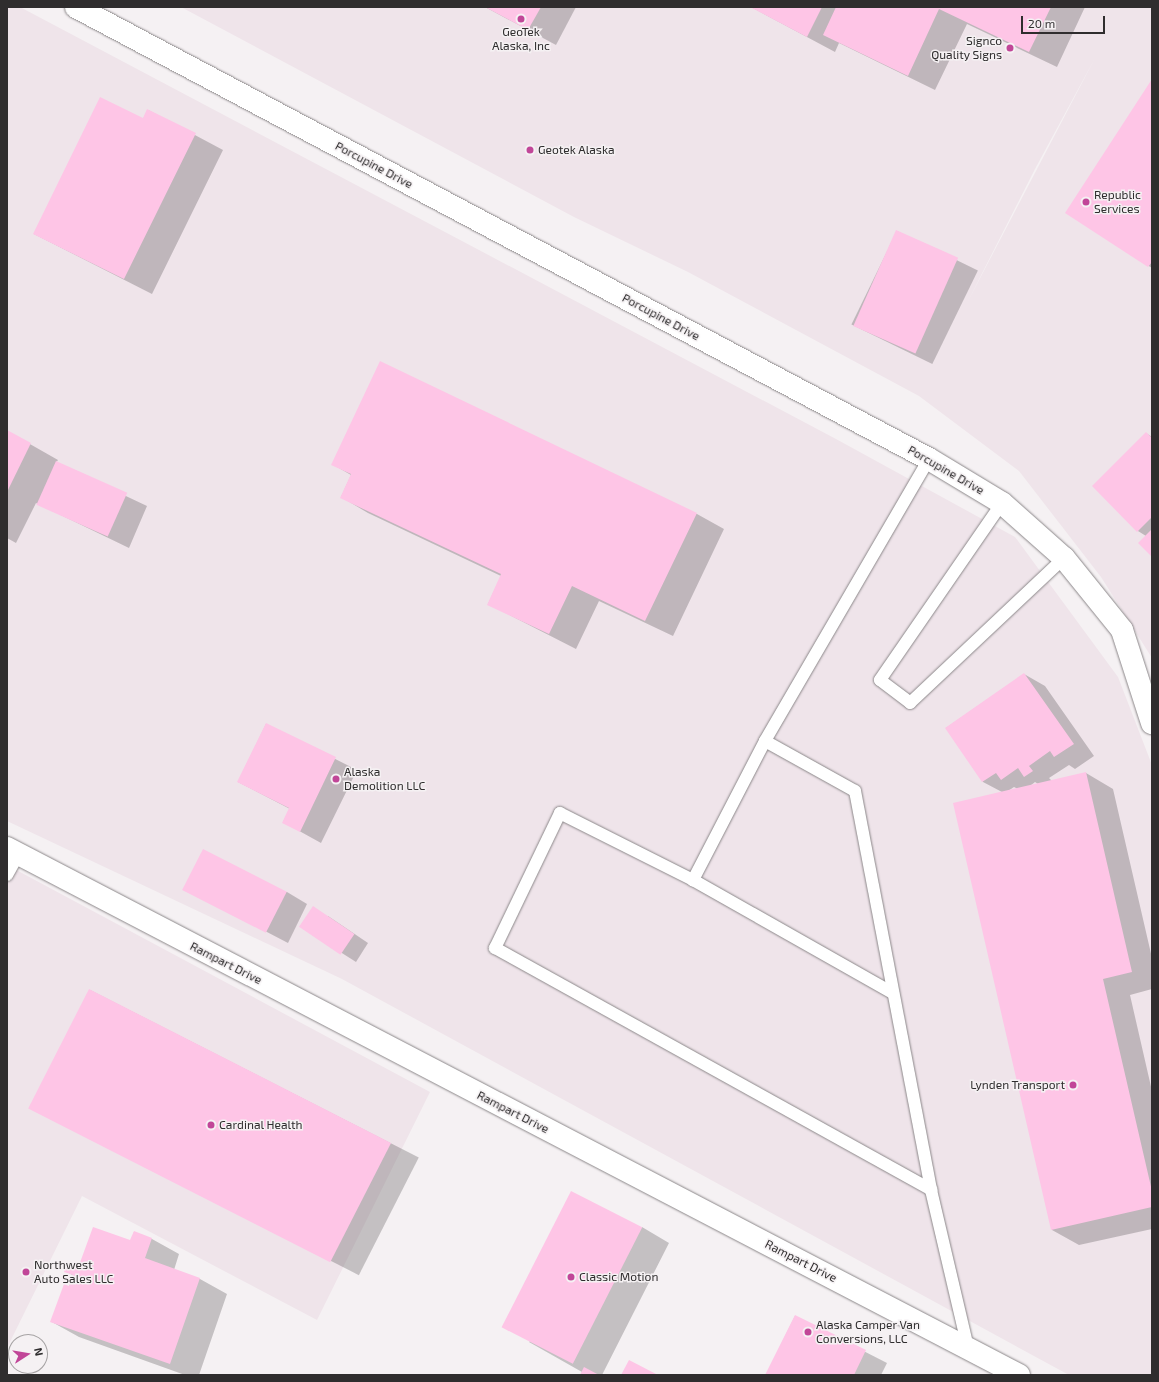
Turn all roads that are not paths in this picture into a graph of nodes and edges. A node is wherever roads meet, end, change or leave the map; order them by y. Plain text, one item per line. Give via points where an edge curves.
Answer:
1 (90, 10) edge
2 (928, 459) junction
3 (1002, 503) junction
4 (1064, 558) junction
5 (1152, 723) edge
6 (765, 741) junction
7 (12, 851) edge
8 (7, 875) edge
9 (693, 880) junction
10 (893, 993) junction
11 (931, 1190) junction
12 (968, 1348) junction
13 (1020, 1375) edge

1 - 2 street, Porcupine Drive
2 - 3 street, Porcupine Drive
2 - 6 lane
3 - 4 street, Porcupine Drive
3 - 4 lane via 880,680 910,703
4 - 5 street, Porcupine Drive via 1122,630
6 - 9 lane
6 - 10 lane via 854,791
7 - 8 lane
7 - 12 street, Rampart Drive
9 - 10 lane
9 - 11 lane via 560,813 495,948
10 - 11 lane
11 - 12 lane
12 - 13 street, Rampart Drive

